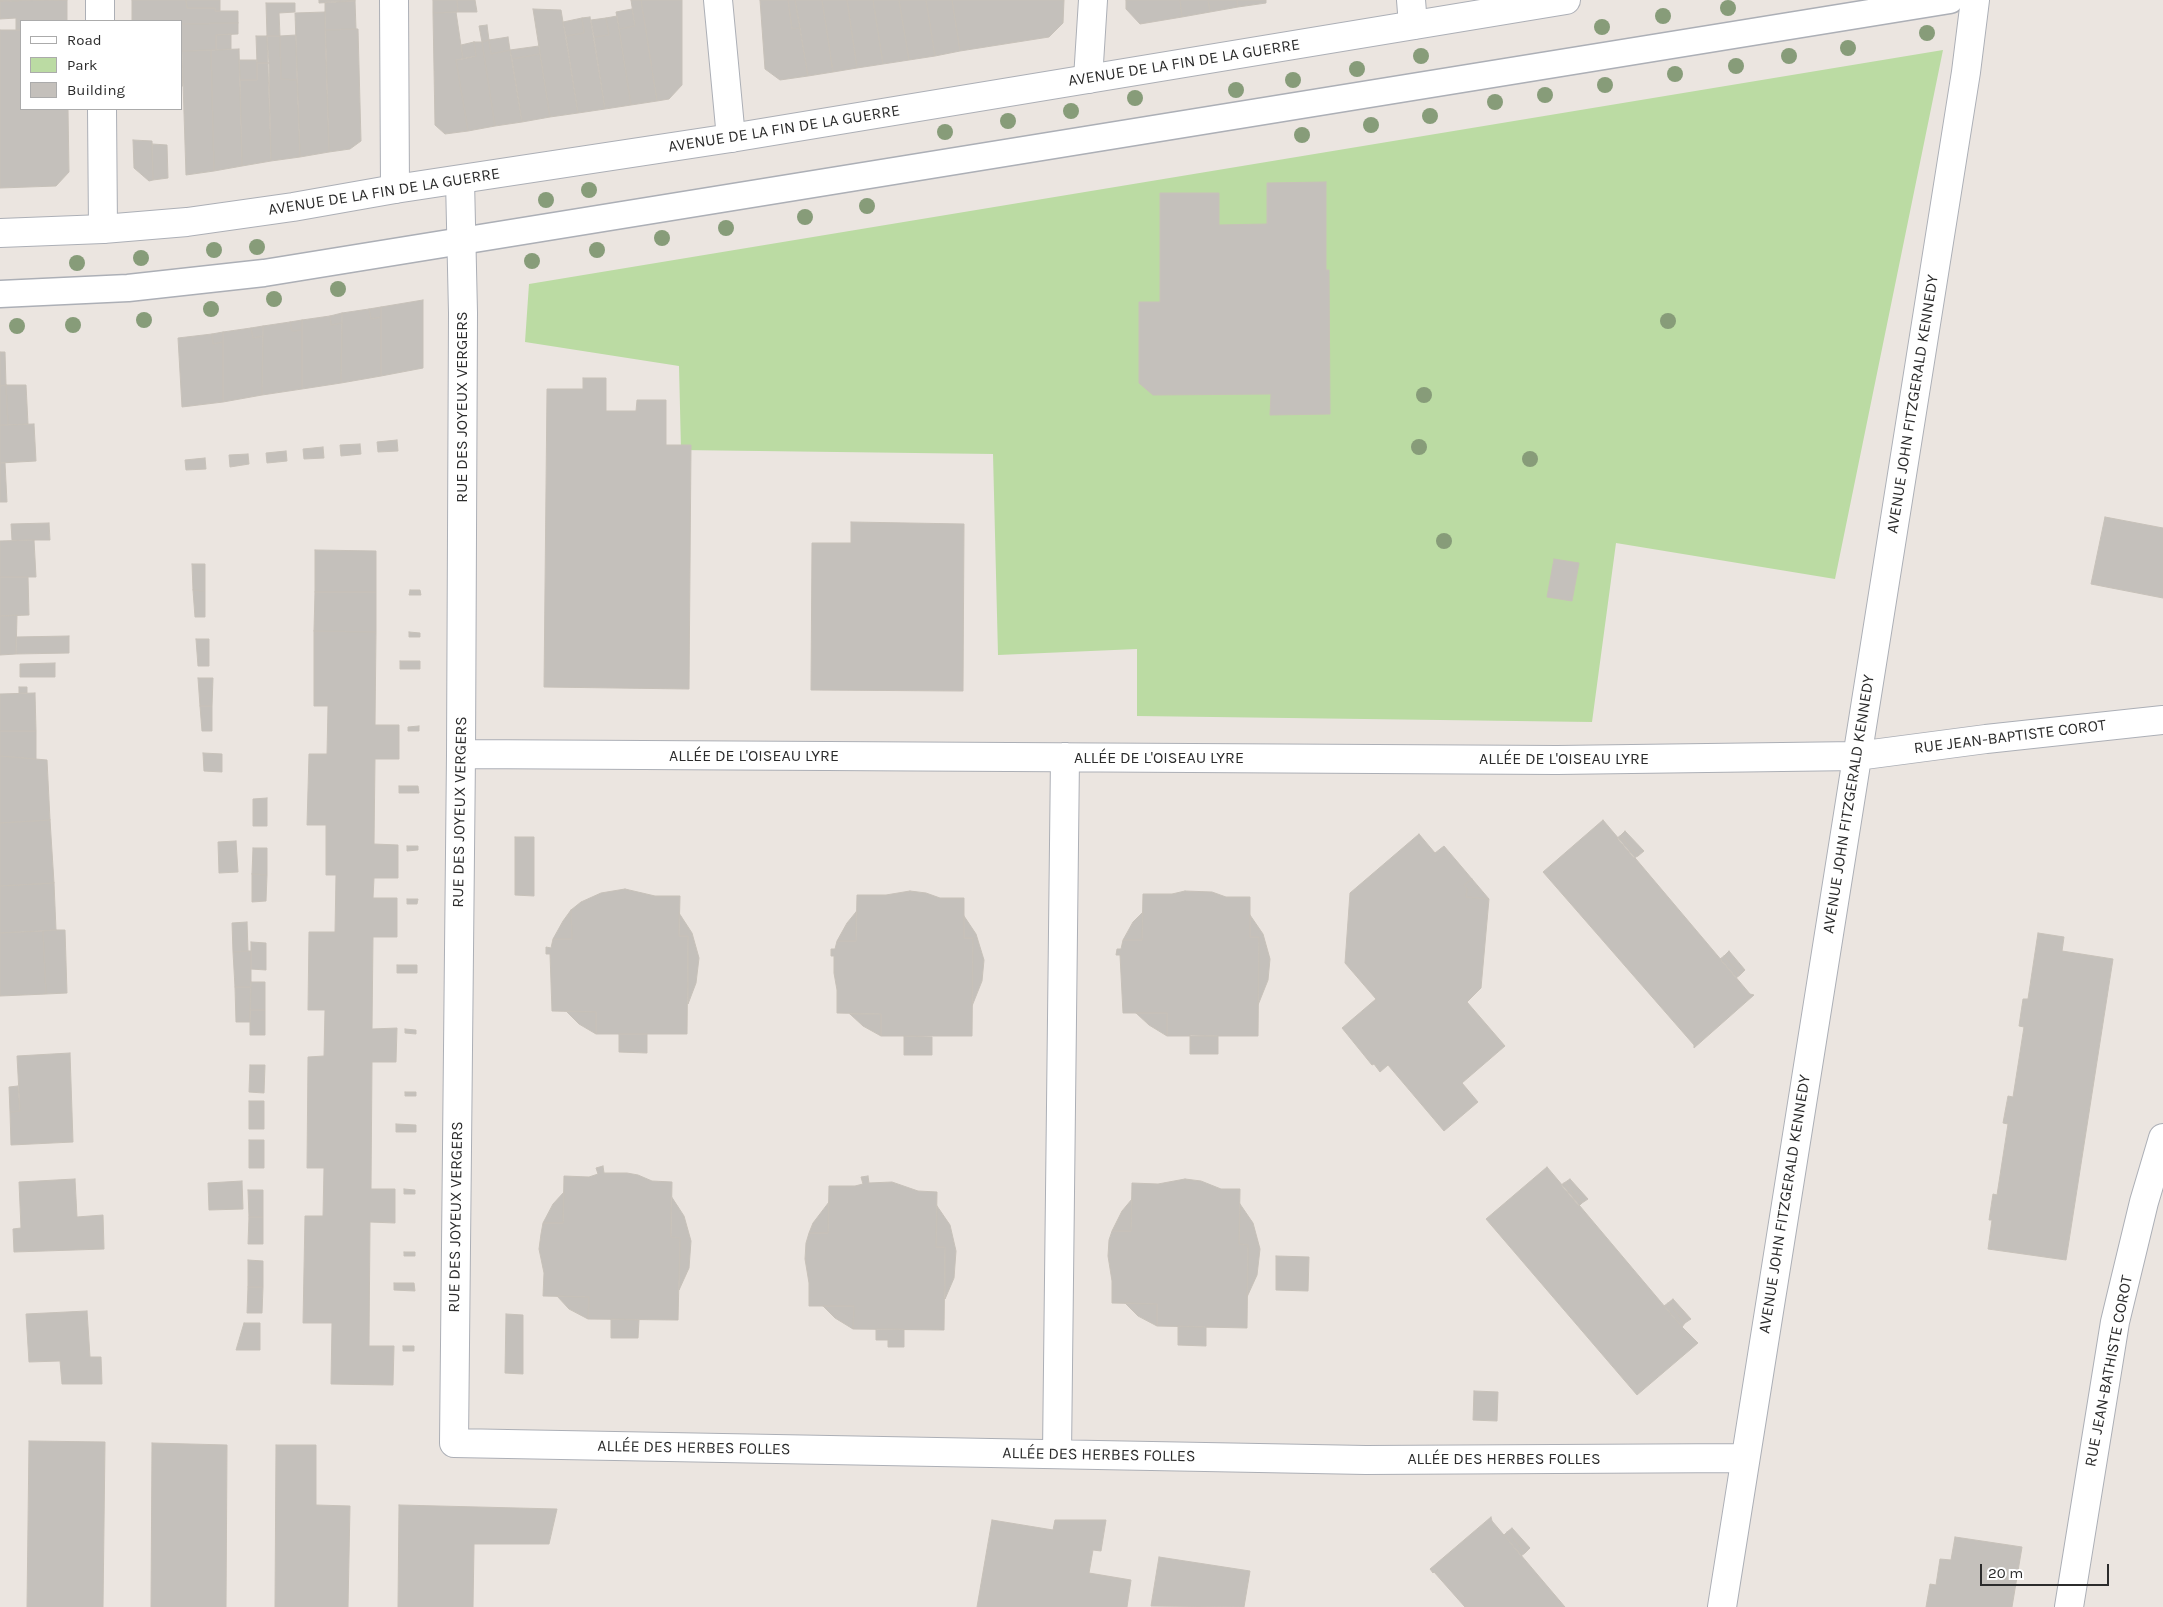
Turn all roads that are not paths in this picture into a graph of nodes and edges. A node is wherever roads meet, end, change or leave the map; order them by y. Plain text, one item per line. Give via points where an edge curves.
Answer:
1 (100, 0) edge
2 (394, 0) edge
3 (718, 0) edge
4 (1093, 0) edge
5 (1566, 0) edge
6 (1950, 0) edge
7 (1975, 0) edge
8 (1412, 13) edge
9 (100, 20) edge
10 (1088, 79) junction
11 (102, 110) edge
12 (731, 138) junction
13 (460, 180) junction
14 (395, 189) junction
15 (103, 229) junction
16 (0, 233) edge
17 (462, 241) junction
18 (0, 294) edge
19 (2163, 720) edge
20 (461, 754) junction
21 (1857, 756) junction
22 (1065, 757) junction
23 (2163, 1138) edge
24 (454, 1443) joint
25 (1057, 1454) junction
26 (1745, 1458) junction
27 (1722, 1607) edge
28 (2069, 1607) edge

1 - 9 street
2 - 14 street
3 - 12 street
4 - 10 street
5 - 8 street, AVENUE DE LA FIN DE LA GUERRE
6 - 17 lane
7 - 21 street, AVENUE JOHN FITZGERALD KENNEDY
8 - 10 street, AVENUE DE LA FIN DE LA GUERRE
10 - 12 street, AVENUE DE LA FIN DE LA GUERRE
11 - 15 street
12 - 13 street, AVENUE DE LA FIN DE LA GUERRE
13 - 14 street, AVENUE DE LA FIN DE LA GUERRE
13 - 17 street, RUE DES JOYEUX VERGERS
14 - 15 street, AVENUE DE LA FIN DE LA GUERRE via 187,222
15 - 16 street, AVENUE DE LA FIN DE LA GUERRE
17 - 18 lane via 201,281
17 - 20 street, RUE DES JOYEUX VERGERS
19 - 21 street, RUE JEAN-BAPTISTE COROT
20 - 22 street, ALLÉE DE L'OISEAU LYRE
20 - 24 street, RUE DES JOYEUX VERGERS
21 - 22 street, ALLÉE DE L'OISEAU LYRE via 1556,760
21 - 26 street, AVENUE JOHN FITZGERALD KENNEDY
22 - 25 street
23 - 28 street, RUE JEAN-BATHISTE COROT via 2115,1322
24 - 25 street, ALLÉE DES HERBES FOLLES
25 - 26 street, ALLÉE DES HERBES FOLLES via 1366,1460
26 - 27 street, AVENUE JOHN FITZGERALD KENNEDY

